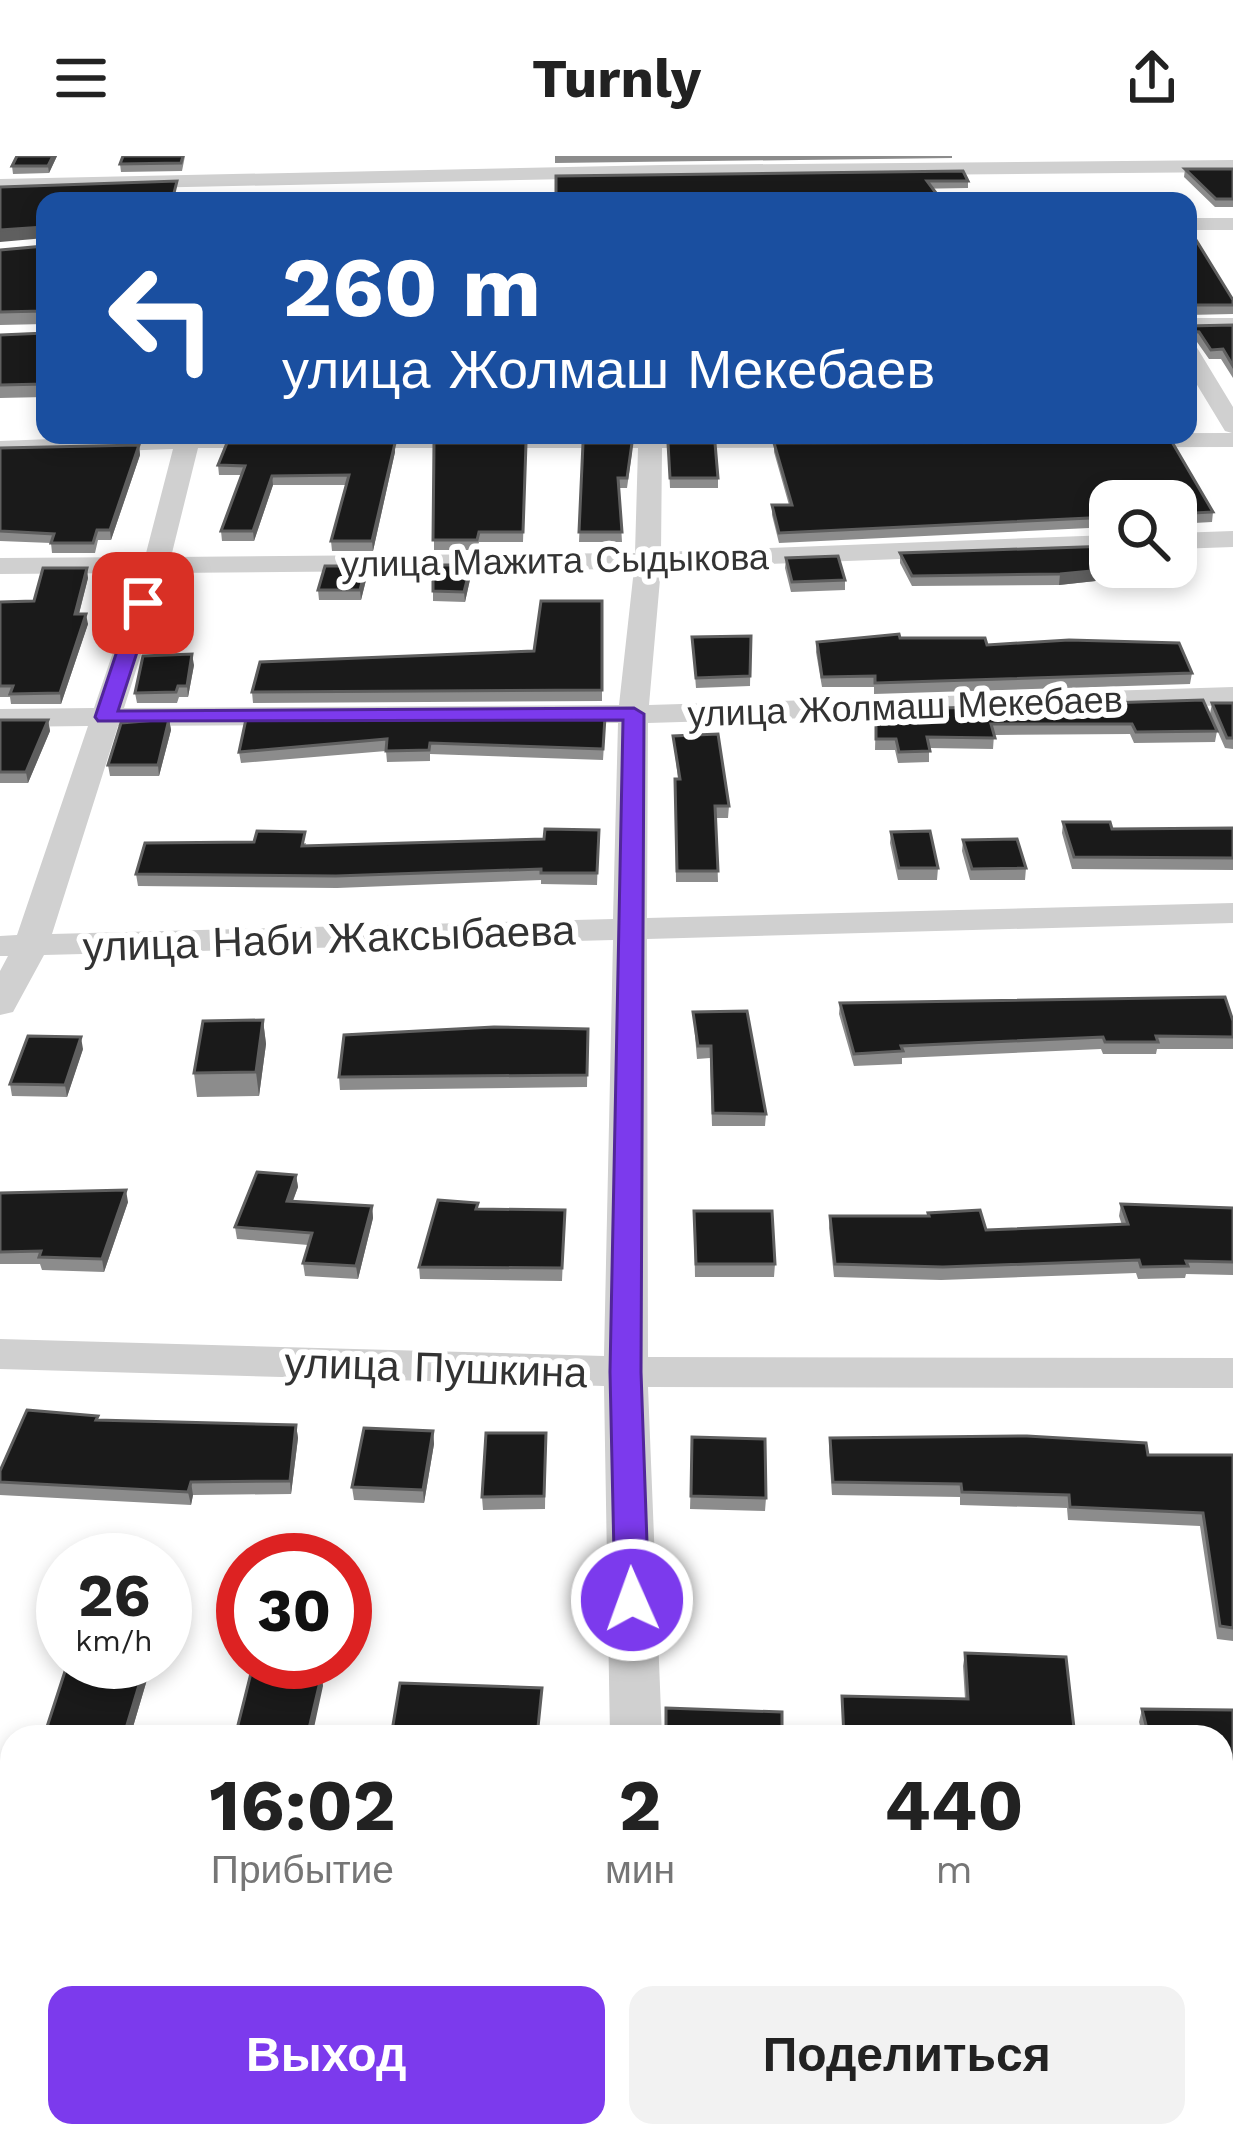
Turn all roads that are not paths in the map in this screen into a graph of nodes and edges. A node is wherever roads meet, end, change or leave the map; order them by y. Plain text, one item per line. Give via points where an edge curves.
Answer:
1 (256, 156) edge
2 (1233, 166) edge
3 (1080, 169) edge
4 (663, 171) edge
5 (249, 178) junction
6 (0, 185) edge
7 (247, 192) edge
8 (1197, 224) edge
9 (1233, 224) edge
10 (1233, 324) edge
11 (1197, 325) edge
12 (1197, 366) edge
13 (1233, 426) edge
14 (1197, 440) edge
15 (1233, 440) edge
16 (75, 444) edge
17 (186, 444) edge
18 (650, 444) edge
19 (0, 448) edge
20 (1233, 538) edge
21 (1197, 540) edge
22 (1089, 544) edge
23 (647, 561) junction
24 (156, 565) junction
25 (0, 566) edge
26 (1233, 696) edge
27 (634, 714) junction
28 (105, 717) junction
29 (0, 718) edge
30 (1233, 913) edge
31 (629, 929) junction
32 (16, 946) edge
33 (0, 1004) edge
34 (0, 1354) edge
35 (626, 1372) junction
36 (1233, 1373) edge
37 (636, 1725) edge

1 - 5 street
2 - 3 street
3 - 4 street
4 - 5 street
5 - 6 street
5 - 7 street
8 - 9 street
10 - 11 street
12 - 13 street
14 - 15 street
16 - 19 street
17 - 24 street
18 - 23 street
20 - 21 street
22 - 23 street, улица Мажита Сыдыкова
23 - 24 street, улица Мажита Сыдыкова
23 - 27 street
24 - 25 street, улица Мажита Сыдыкова
24 - 28 street
26 - 27 street, улица Жолмаш Мекебаев
27 - 28 street, улица Жолмаш Мекебаев
27 - 31 street
28 - 29 street, улица Жолмаш Мекебаев
28 - 32 street
30 - 31 street, улица Наби Жаксыбаева
31 - 32 street, улица Наби Жаксыбаева
31 - 35 street
32 - 33 street
34 - 35 street, улица Пушкина
35 - 36 street, улица Пушкина
35 - 37 street

